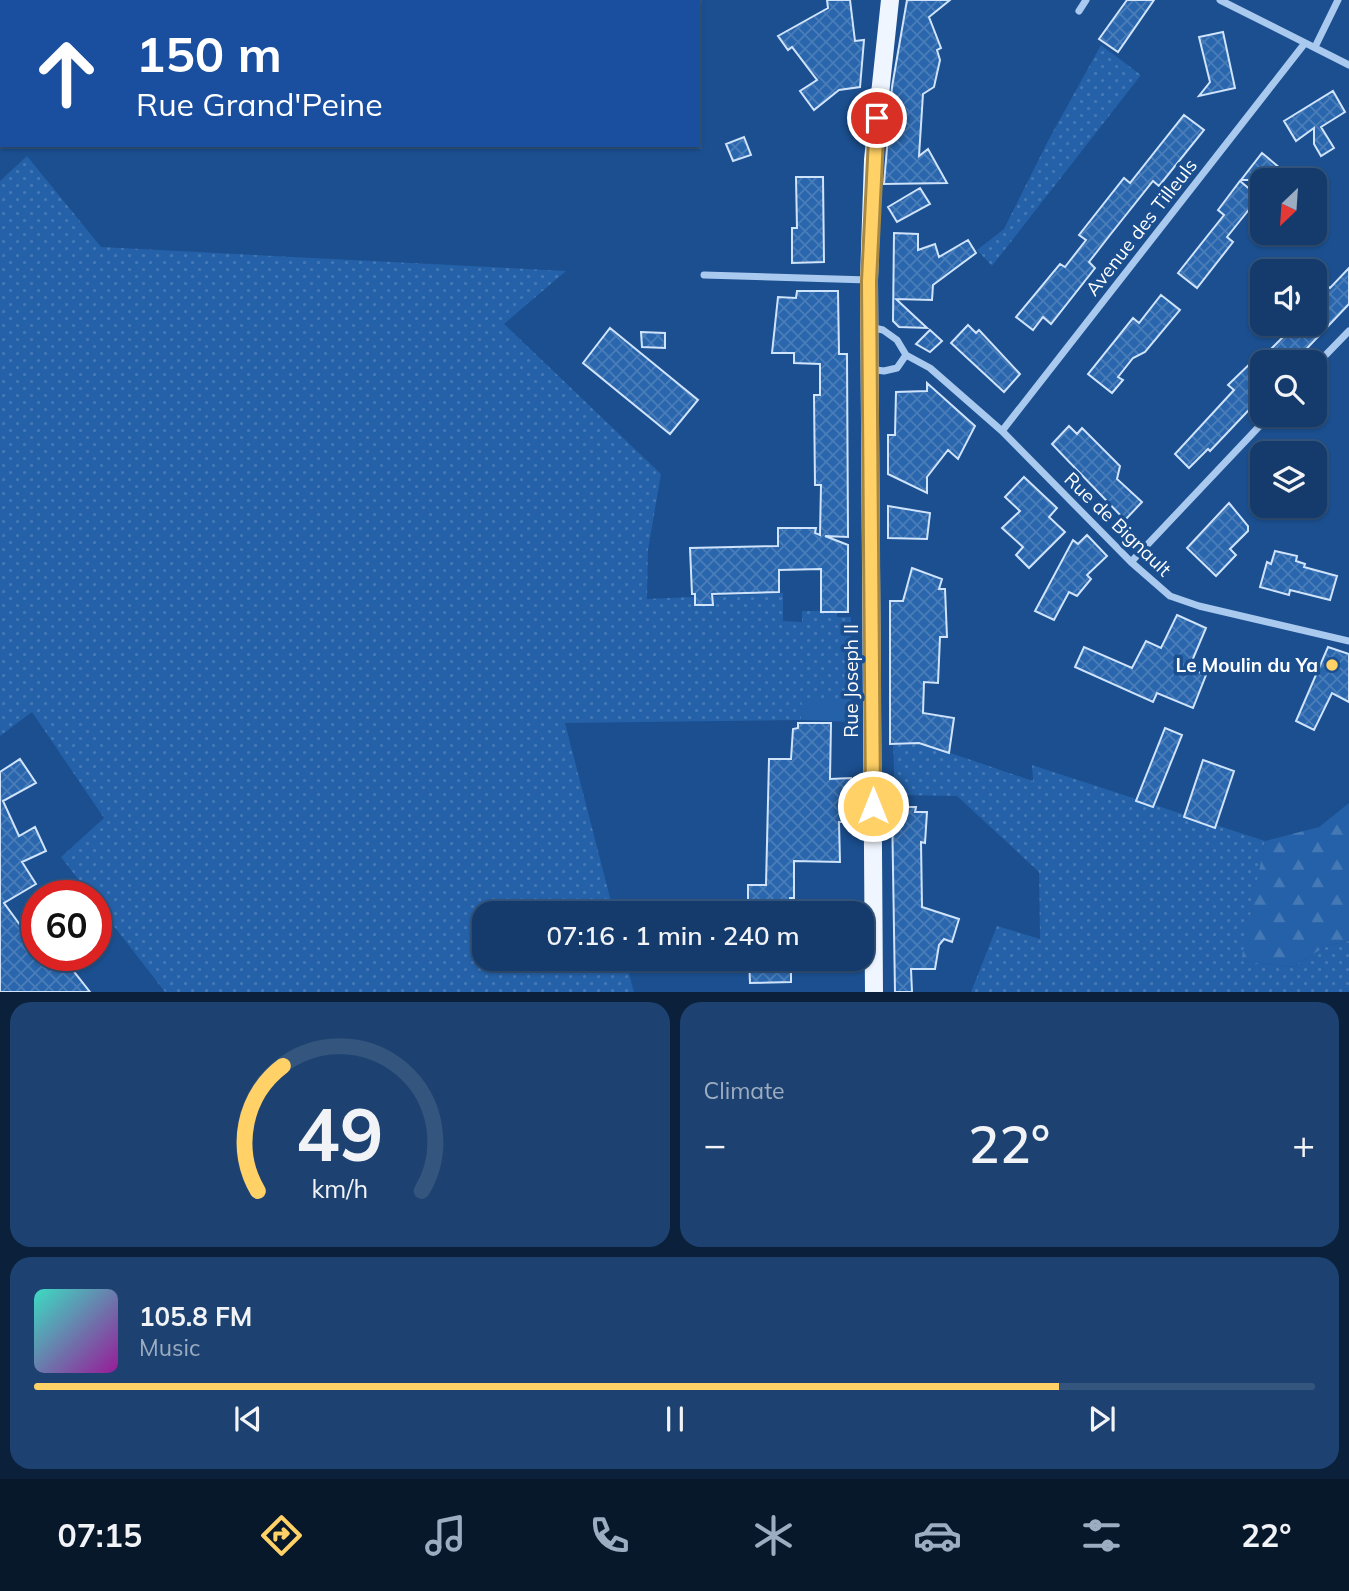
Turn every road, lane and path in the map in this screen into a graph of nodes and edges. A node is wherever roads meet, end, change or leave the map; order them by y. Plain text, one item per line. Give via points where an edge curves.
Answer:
1 (890, 0) edge
2 (1086, 0) edge
3 (1220, 0) edge
4 (1338, 0) edge
5 (1079, 11) dead end
6 (1305, 43) junction
7 (1315, 47) junction
8 (1349, 65) edge
9 (704, 275) dead end
10 (869, 281) junction
11 (869, 327) junction
12 (1349, 331) edge
13 (1327, 354) edge
14 (906, 355) junction
15 (869, 369) junction
16 (1258, 427) edge
17 (1002, 431) junction
18 (1131, 562) junction
19 (1349, 642) edge
20 (874, 992) edge

1 - 10 main road, Rue Joseph II via 873,160
2 - 5 street
3 - 6 street
4 - 7 street
6 - 7 street
6 - 17 street, Avenue des Tilleuls
7 - 8 street
9 - 10 street
10 - 11 main road, Rue Joseph II
11 - 14 street, Rue de Bignault via 897,340
11 - 15 main road, Rue Joseph II
12 - 13 street
14 - 15 street via 897,368
14 - 17 street, Rue de Bignault via 930,368
15 - 20 main road, Rue Joseph II
16 - 18 street
17 - 18 street, Rue de Bignault
18 - 19 street, Rue de Bignault via 1170,596

